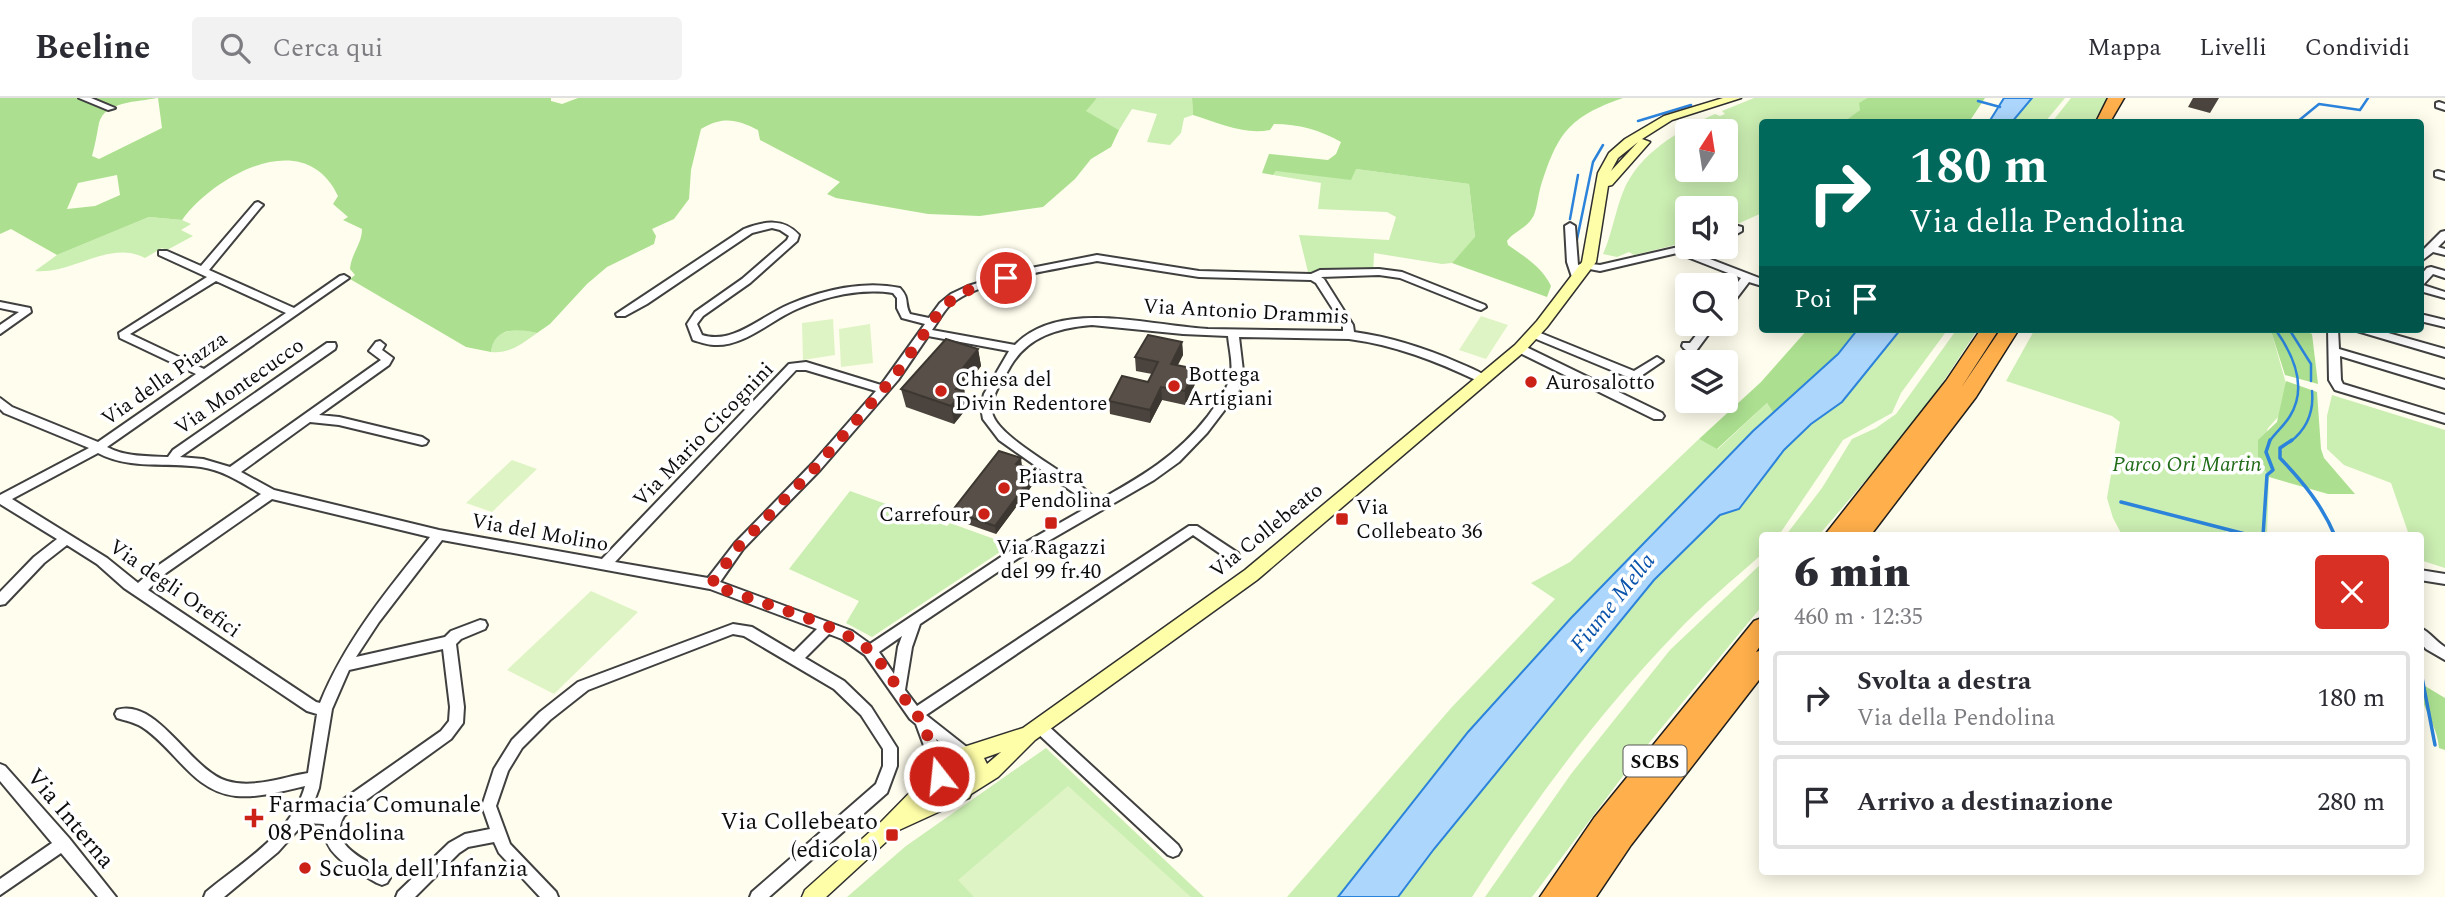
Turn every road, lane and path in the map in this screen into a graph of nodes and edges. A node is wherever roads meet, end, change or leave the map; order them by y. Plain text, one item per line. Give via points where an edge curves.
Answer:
1 (83, 98) edge
2 (1735, 98) edge
3 (2116, 98) edge
4 (2132, 98) edge
5 (111, 108) dead end
6 (2104, 119) edge
7 (2121, 119) edge
8 (258, 205) dead end
9 (1570, 226) dead end
10 (2445, 234) edge
11 (2431, 248) junction
12 (1675, 250) edge
13 (2445, 252) edge
14 (163, 253) dead end
15 (2424, 254) edge
16 (1700, 259) edge
17 (1580, 270) junction
18 (202, 271) junction
19 (2445, 275) edge
20 (216, 276) junction
21 (1313, 277) junction
22 (1747, 277) junction
23 (344, 278) dead end
24 (2424, 280) edge
25 (1759, 282) edge
26 (2424, 287) edge
27 (1738, 289) edge
28 (2445, 295) edge
29 (0, 304) edge
30 (1481, 307) dead end
31 (294, 312) junction
32 (621, 314) dead end
33 (2424, 318) edge
34 (932, 322) junction
35 (2445, 324) edge
36 (0, 330) edge
37 (925, 332) junction
38 (1233, 332) junction
39 (1987, 333) edge
40 (2007, 333) edge
41 (2333, 333) edge
42 (2375, 333) edge
43 (1533, 334) junction
44 (1349, 335) junction
45 (1702, 336) edge
46 (380, 345) dead end
47 (331, 346) dead end
48 (1687, 346) dead end
49 (1520, 348) junction
50 (1017, 349) junction
51 (2335, 351) junction
52 (2445, 353) edge
53 (1657, 361) dead end
54 (205, 374) junction
55 (1482, 378) junction
56 (2445, 384) edge
57 (883, 389) junction
58 (0, 402) edge
59 (1658, 416) dead end
60 (310, 418) junction
61 (2445, 419) edge
62 (422, 441) dead end
63 (96, 449) junction
64 (172, 460) junction
65 (232, 472) junction
66 (270, 494) junction
67 (1, 499) edge
68 (1096, 507) junction
69 (1838, 532) edge
70 (1861, 532) edge
71 (439, 535) junction
72 (66, 539) junction
73 (1233, 556) dead end
74 (605, 564) junction
75 (2424, 576) edge
76 (2445, 579) edge
77 (711, 584) junction
78 (139, 590) junction
79 (0, 600) edge
80 (914, 623) junction
81 (480, 625) dead end
82 (827, 626) junction
83 (1759, 631) edge
84 (2424, 637) edge
85 (449, 642) junction
86 (870, 651) junction
87 (2445, 654) edge
88 (796, 659) junction
89 (1759, 663) edge
90 (346, 665) junction
91 (898, 691) junction
92 (324, 710) junction
93 (122, 714) dead end
94 (918, 716) junction
95 (1035, 731) junction
96 (968, 757) junction
97 (0, 769) edge
98 (940, 773) junction
99 (314, 778) junction
100 (974, 784) junction
101 (301, 816) junction
102 (334, 818) junction
103 (889, 827) junction
104 (498, 834) junction
105 (64, 843) junction
106 (1173, 850) dead end
107 (382, 878) dead end
108 (225, 886) junction
109 (0, 888) edge
110 (108, 897) edge
111 (205, 897) edge
112 (212, 897) edge
113 (404, 897) edge
114 (550, 897) edge
115 (758, 897) edge
116 (812, 897) edge
117 (1553, 897) edge
118 (1580, 897) edge

1 - 5 street
2 - 17 street, Via Collebeato via 1642,143 1598,196 1595,239 1588,262
3 - 6 highway
4 - 7 highway
8 - 18 street
9 - 17 street via 1572,262
10 - 11 street
11 - 13 street
11 - 15 street
12 - 17 street
14 - 18 street
16 - 22 street
17 - 43 street, Via Collebeato
18 - 20 street
19 - 24 street via 2431,270
20 - 31 street
20 - 54 street via 124,333
21 - 30 street via 1320,273 1402,275
21 - 34 street via 1220,275 1109,258 1078,260 972,288 944,305
21 - 44 street via 1348,325
22 - 25 street
22 - 27 street
23 - 31 street, Via della Piazza
26 - 28 street
29 - 36 street via 26,313
31 - 54 street, Via della Piazza
32 - 34 street via 748,231 775,225 794,234 792,241 747,281 699,314 692,324 696,337 729,341 811,299 852,289 896,290 906,316
33 - 35 street
34 - 37 street
37 - 50 street
37 - 57 street
38 - 44 street, Via Antonio Drammis
38 - 50 street, Via Antonio Drammis via 1095,321 1047,331
38 - 68 street via 1237,371 1230,395 1203,430 1150,477
39 - 69 highway via 1953,386
40 - 70 highway via 1969,392
41 - 51 street
42 - 52 street
43 - 49 street, Via Collebeato
43 - 53 street via 1635,376
44 - 55 street, Via Antonio Drammis via 1422,351
45 - 48 street via 1692,348
46 - 60 street via 375,351 387,358 384,362
47 - 64 street, Via Montecucco
49 - 55 street, Via Collebeato
49 - 59 street
50 - 68 street, Via Antonio Drammis via 987,398 989,423
51 - 56 street
51 - 61 street via 2339,387
54 - 63 street, Via della Piazza
55 - 95 street, Via Collebeato via 1251,575
57 - 74 street, Via Mario Cicognini via 806,366 793,368
57 - 77 street via 739,546
58 - 63 street, Via del Molino via 8,410
60 - 62 street
60 - 65 street
63 - 64 street, Via del Molino via 132,459
63 - 67 street, Via della Piazza
64 - 65 street, Via del Molino
65 - 66 street, Via del Molino
66 - 71 street, Via del Molino
66 - 78 street
67 - 72 street, Via degli Orefici
68 - 80 street via 1012,556
71 - 74 street, Via del Molino
71 - 90 street via 389,598
72 - 78 street, Via degli Orefici
72 - 79 street via 38,560
73 - 94 street via 1193,529
74 - 77 street, Via del Molino
75 - 76 street
77 - 82 street, Via del Molino
78 - 92 street, Via degli Orefici via 312,707
80 - 86 street
80 - 91 street
81 - 85 street
82 - 86 street, Via del Molino
82 - 88 street
83 - 117 highway, SCBS via 1603,826
84 - 87 street
85 - 90 street
85 - 102 street via 456,723
86 - 91 street, Via del Molino
88 - 104 street via 747,631 733,629 583,686 517,744 501,769 489,806
88 - 115 street via 839,685 866,711 890,748 890,766 882,788
89 - 118 highway, SCBS
90 - 92 street
91 - 94 street, Via del Molino
92 - 99 street
93 - 99 street via 139,716 169,740 184,760 223,787 244,789
94 - 96 street, Via del Molino
94 - 98 street, Via del Molino
95 - 96 street, Via Collebeato
95 - 100 street, Via Collebeato
95 - 106 street
96 - 98 street via 948,760
96 - 100 street via 980,768
97 - 105 street, Via Interna
98 - 100 street via 940,782 949,790
98 - 103 street, Via Collebeato
99 - 101 street
100 - 103 street, Via Collebeato
101 - 102 street
101 - 108 street
102 - 107 street via 331,841
103 - 116 street, Via Collebeato
104 - 113 street via 454,848
104 - 114 street via 504,848
105 - 109 street
105 - 110 street, Via Interna
108 - 111 street
108 - 112 street

